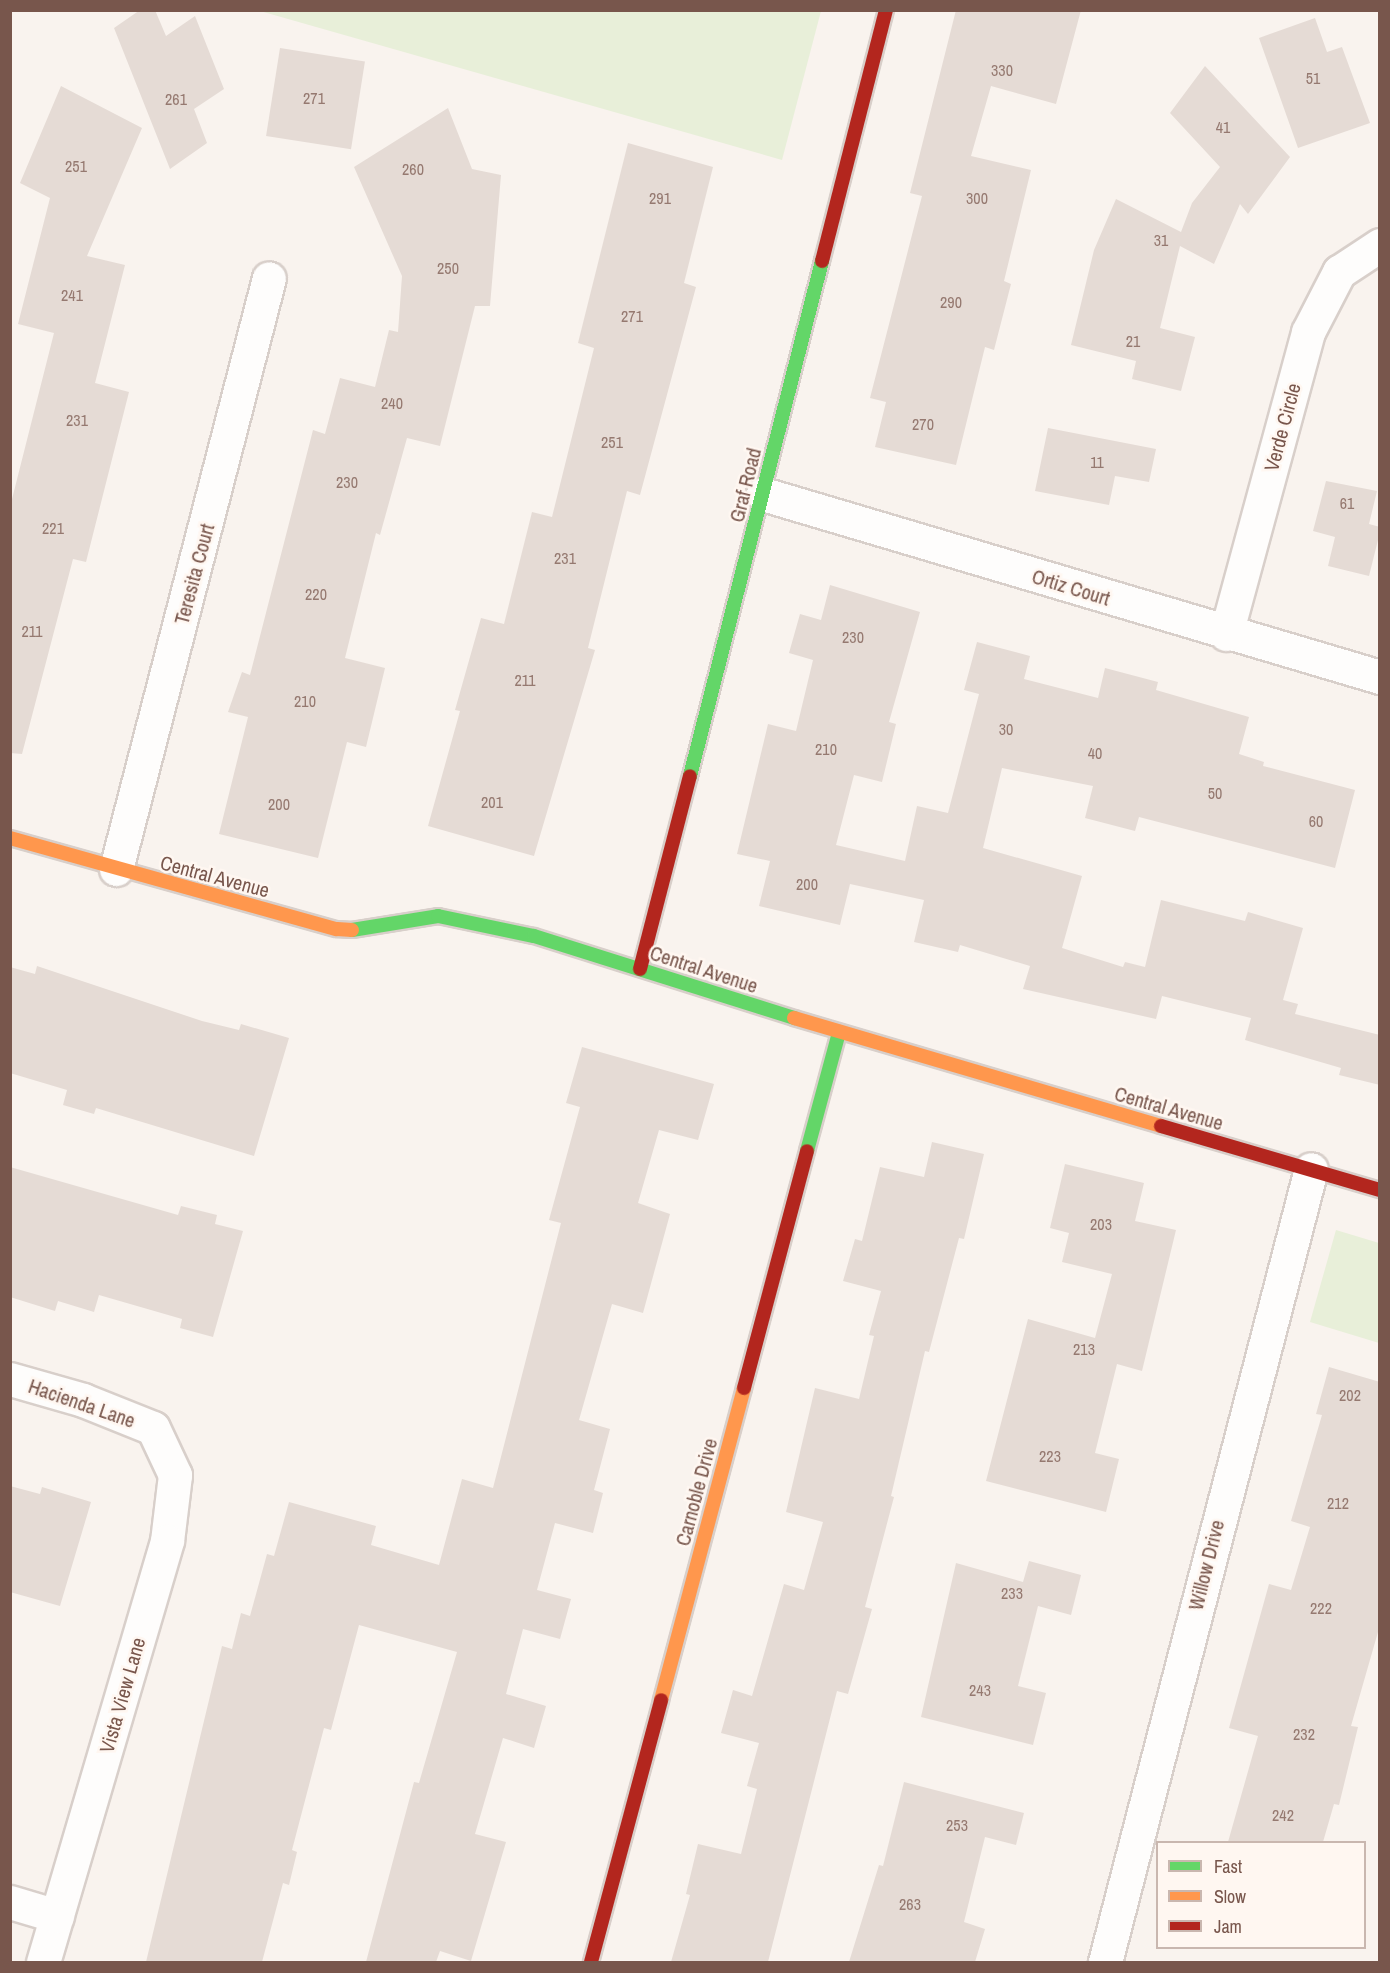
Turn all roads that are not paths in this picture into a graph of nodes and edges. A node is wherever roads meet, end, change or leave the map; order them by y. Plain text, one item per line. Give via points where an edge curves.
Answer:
1 (886, 10) edge
2 (1380, 245) edge
3 (269, 278) dead end
4 (763, 494) junction
5 (1226, 634) junction
6 (1380, 677) edge
7 (10, 838) edge
8 (116, 869) junction
9 (640, 969) junction
10 (839, 1032) junction
11 (1311, 1169) junction
12 (1380, 1190) edge
13 (10, 1378) edge
14 (153, 1428) joint
15 (10, 1902) edge
16 (57, 1916) junction
17 (43, 1962) edge
18 (591, 1962) edge
19 (1105, 1962) edge

1 - 4 street, Graf Road
2 - 5 street, Verde Circle via 1368,249 1339,272 1308,332
3 - 8 street, Teresita Court
4 - 5 street, Ortiz Court
4 - 9 street, Graf Road
5 - 6 street, Ortiz Court
7 - 8 street, Central Avenue
8 - 9 street, Central Avenue via 337,928 367,930 438,916 457,917
9 - 10 street, Central Avenue
10 - 11 street, Central Avenue
10 - 18 street, Carnoble Drive
11 - 12 street, Central Avenue
11 - 19 street, Willow Drive
13 - 14 street, Hacienda Lane via 83,1400
14 - 16 street, Vista View Lane via 175,1475 167,1541
15 - 16 street
16 - 17 street, Vista View Lane

